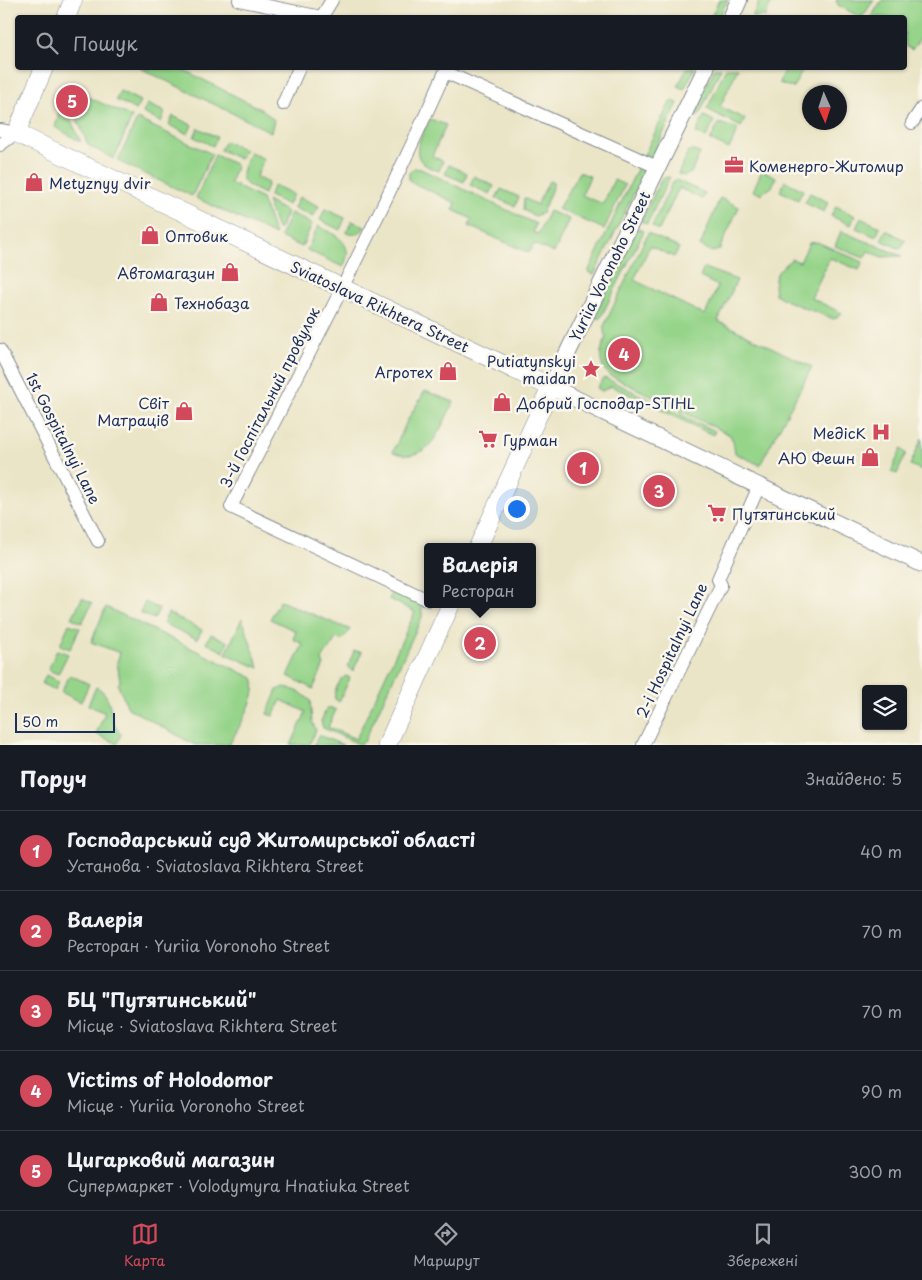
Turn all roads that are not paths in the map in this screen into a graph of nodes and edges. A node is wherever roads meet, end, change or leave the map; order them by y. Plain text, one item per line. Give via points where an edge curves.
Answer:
1 (73, 0) edge
2 (239, 0) edge
3 (332, 0) edge
4 (740, 0) edge
5 (67, 15) edge
6 (307, 15) edge
7 (323, 15) edge
8 (732, 15) edge
9 (43, 70) edge
10 (298, 70) edge
11 (705, 70) edge
12 (283, 104) dead end
13 (922, 108) edge
14 (912, 123) dead end
15 (8, 131) edge
16 (0, 146) edge
17 (657, 167) junction
18 (343, 289) junction
19 (0, 350) edge
20 (551, 387) junction
21 (759, 486) junction
22 (98, 541) dead end
23 (480, 543) edge
24 (922, 564) edge
25 (424, 598) edge
26 (445, 608) edge
27 (387, 745) edge
28 (644, 745) edge

1 - 5 main road
2 - 6 street
3 - 7 street
4 - 8 street
9 - 15 main road
10 - 12 street
11 - 17 street, Yuriia Voronoho Street
13 - 14 street
15 - 16 street
15 - 18 main road, Sviatoslava Rikhtera Street
17 - 18 street, 3-й Госпітальний провулок via 445,72
17 - 20 street, Yuriia Voronoho Street
18 - 20 main road, Sviatoslava Rikhtera Street
18 - 25 street, 3-й Госпітальний провулок via 231,507
19 - 22 street, 1st Gospitalnyi Lane
20 - 21 street, Sviatoslava Rikhtera Street
20 - 23 main road, Yuriia Voronoho Street
21 - 24 street, Sviatoslava Rikhtera Street
21 - 28 street, 2-i Hospitalnyi Lane via 718,578 721,585
26 - 27 main road

